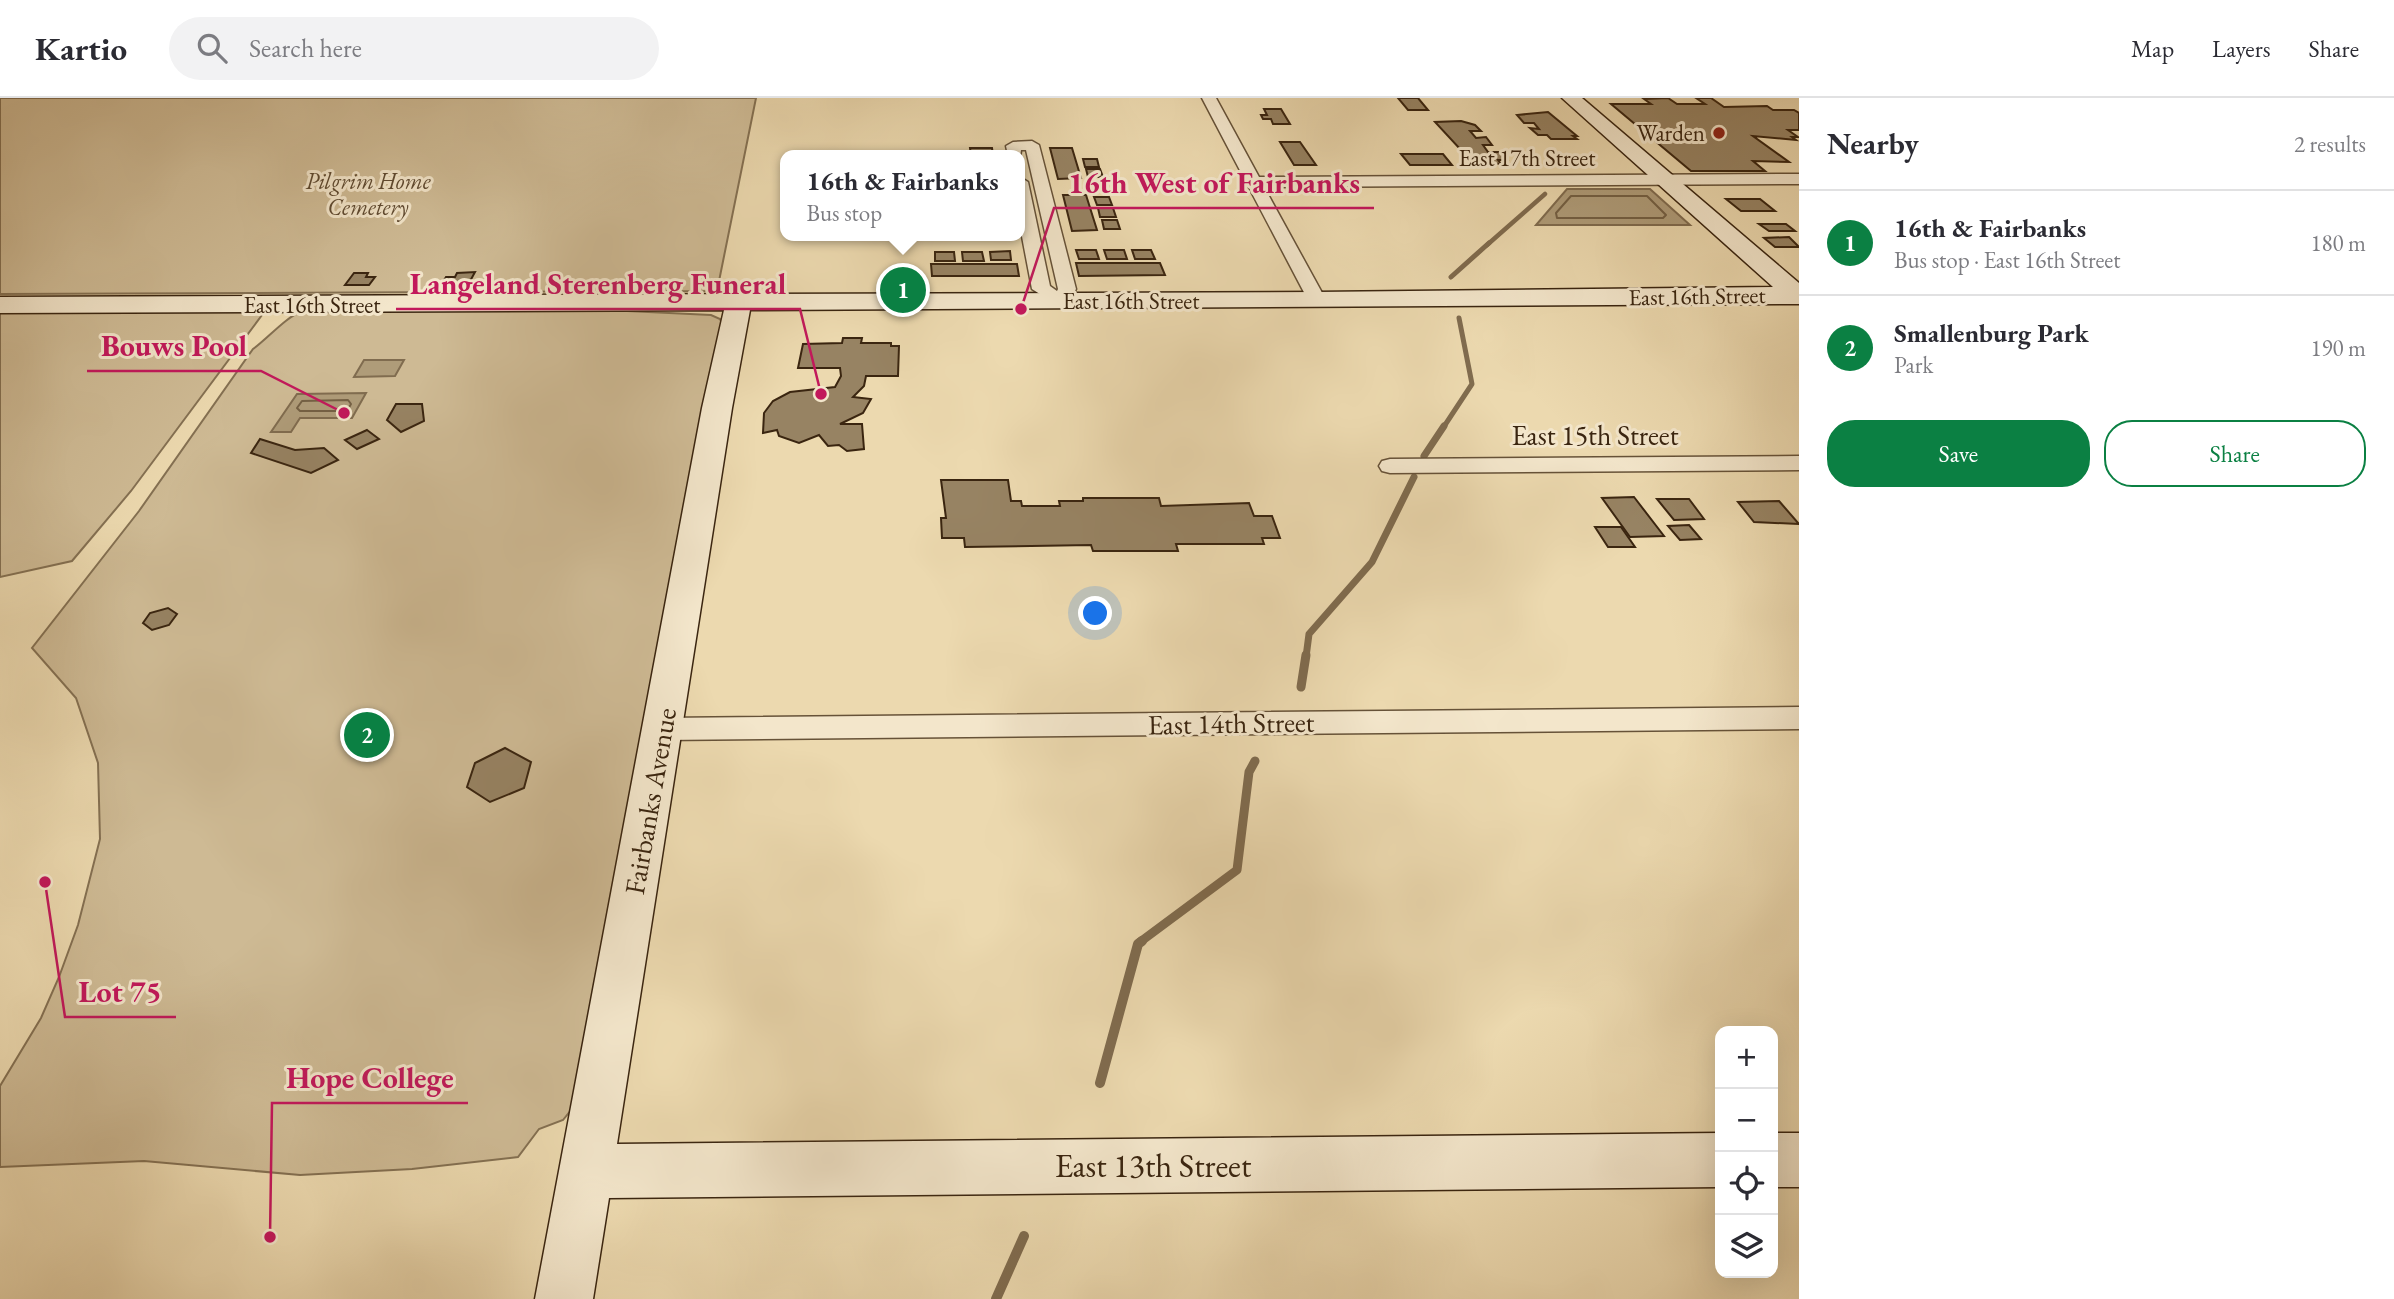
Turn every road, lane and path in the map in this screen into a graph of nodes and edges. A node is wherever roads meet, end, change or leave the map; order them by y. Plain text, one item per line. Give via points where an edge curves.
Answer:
1 (1209, 98) edge
2 (1571, 98) edge
3 (1014, 150) edge
4 (1664, 180) junction
5 (1799, 180) edge
6 (1255, 182) junction
7 (1025, 207) edge
8 (1798, 295) edge
9 (1317, 300) junction
10 (1060, 301) junction
11 (738, 303) junction
12 (0, 305) edge
13 (1799, 463) edge
14 (1390, 466) dead end
15 (1799, 718) edge
16 (663, 729) junction
17 (1715, 1160) edge
18 (1778, 1160) edge
19 (1799, 1160) edge
20 (586, 1171) junction
21 (564, 1299) edge

1 - 6 street
2 - 4 street
3 - 10 street via 1013,146 1032,145 1067,289
4 - 5 street, East 17th Street
4 - 6 street, East 17th Street
4 - 8 street
6 - 9 street
7 - 10 street via 1041,289
8 - 9 street, East 16th Street
9 - 10 street, East 16th Street
10 - 11 street, East 16th Street
11 - 12 street, East 16th Street
11 - 16 street, Fairbanks Avenue
13 - 14 street, East 15th Street
15 - 16 street, East 14th Street
16 - 20 street, Fairbanks Avenue
17 - 20 street, East 13th Street
18 - 19 street
20 - 21 street, Fairbanks Avenue

